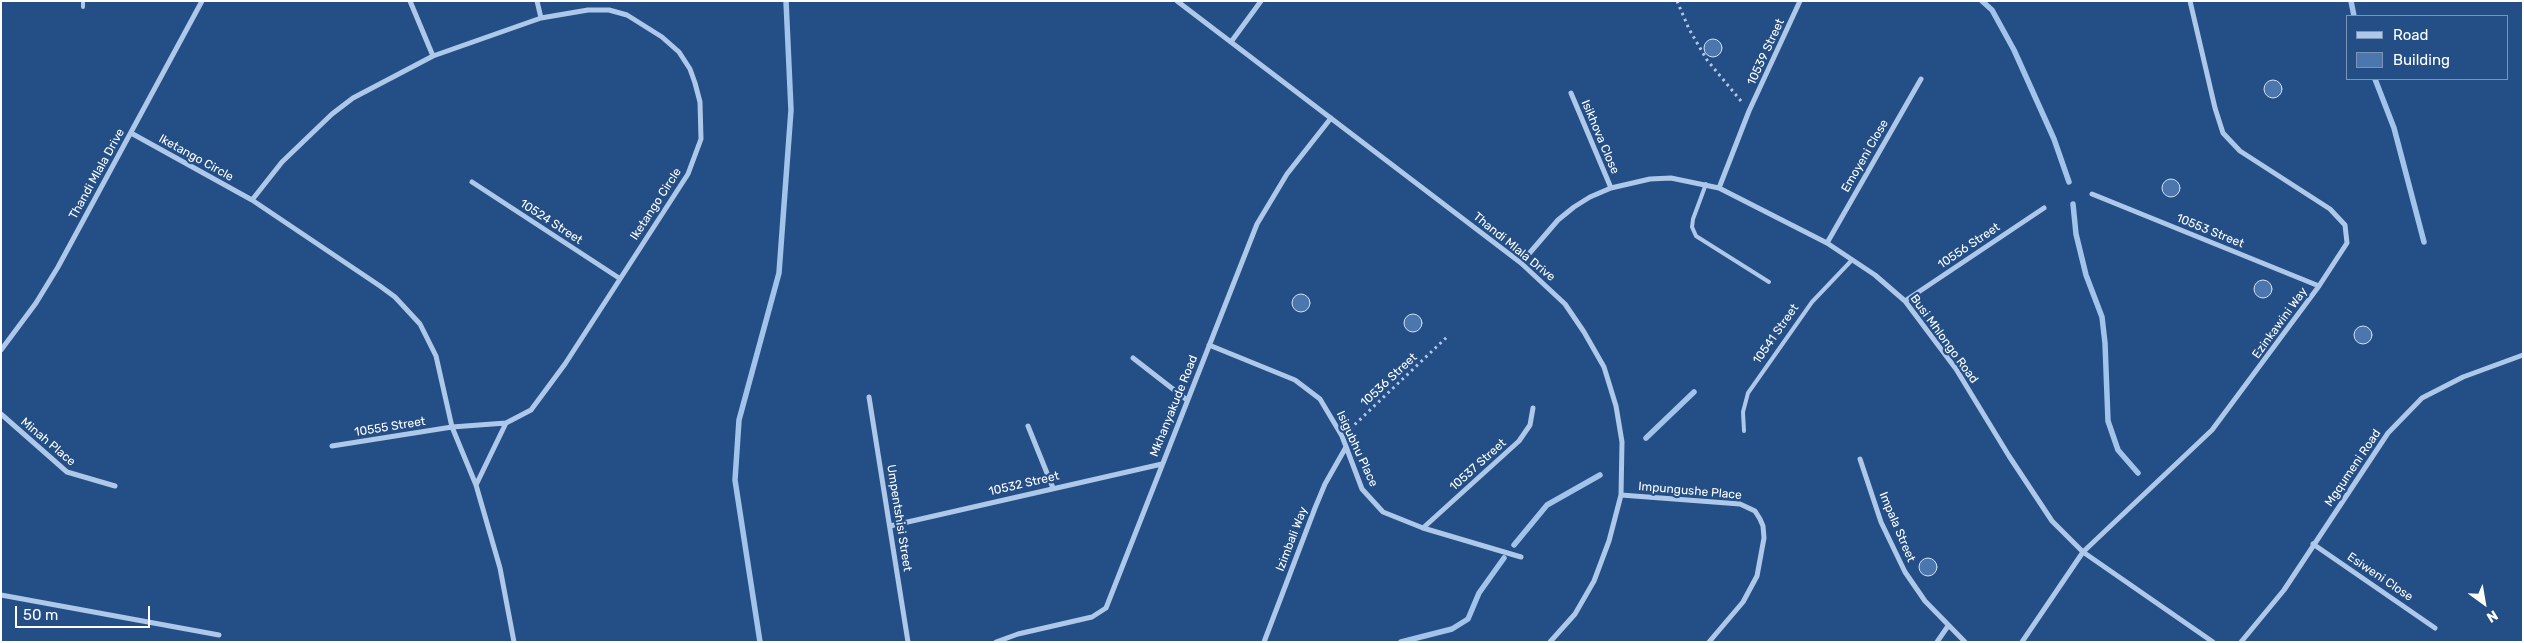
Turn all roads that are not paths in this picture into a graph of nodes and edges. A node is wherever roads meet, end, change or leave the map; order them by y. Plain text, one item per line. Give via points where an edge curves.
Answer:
1 (83, 1) edge
2 (202, 1) edge
3 (410, 1) edge
4 (537, 1) edge
5 (1177, 1) edge
6 (1261, 1) edge
7 (1800, 1) edge
8 (2190, 1) edge
9 (83, 7) dead end
10 (541, 18) junction
11 (1231, 42) junction
12 (433, 56) junction
13 (1921, 79) dead end
14 (1571, 93) dead end
15 (1331, 118) junction
16 (131, 133) junction
17 (472, 182) dead end
18 (1706, 184) junction
19 (1611, 188) junction
20 (1719, 188) junction
21 (2092, 194) dead end
22 (252, 200) junction
23 (2044, 208) dead end
24 (1827, 243) junction
25 (1851, 261) junction
26 (1521, 263) junction
27 (619, 278) junction
28 (1769, 282) dead end
29 (2320, 286) junction
30 (1905, 301) junction
31 (1209, 346) junction
32 (1, 350) edge
33 (2523, 355) edge
34 (1133, 358) dead end
35 (869, 397) dead end
36 (1188, 400) junction
37 (1534, 408) dead end
38 (1, 414) edge
39 (506, 423) junction
40 (1028, 426) dead end
41 (452, 427) junction
42 (1744, 431) dead end
43 (332, 446) dead end
44 (1346, 447) junction
45 (1860, 459) dead end
46 (1162, 464) junction
47 (476, 485) junction
48 (115, 486) dead end
49 (1053, 488) junction
50 (1621, 495) junction
51 (890, 526) junction
52 (1423, 528) junction
53 (2313, 544) junction
54 (2083, 552) junction
55 (1521, 557) dead end
56 (1, 595) edge
57 (1948, 626) junction
58 (2435, 628) dead end
59 (219, 635) dead end
60 (514, 642) edge
61 (908, 642) edge
62 (996, 642) edge
63 (1264, 642) edge
64 (1550, 642) edge
65 (1709, 642) edge
66 (1938, 642) edge
67 (1965, 642) edge
68 (2022, 642) edge
69 (2213, 642) edge
70 (2241, 642) edge

1 - 9 lane
2 - 16 street, Thandi Mlala Drive
3 - 12 street
4 - 10 street
5 - 11 street, Thandi Mlala Drive
6 - 11 street
7 - 20 street, 10539 Street
8 - 29 street, Ezinkawini Way via 2223,133 2240,151 2330,210 2345,226 2347,243
10 - 12 street, Iketango Circle
10 - 27 street, Iketango Circle via 588,10 609,10 627,15 679,52 695,83 701,120 701,139 696,156 688,174
11 - 15 street, Thandi Mlala Drive
12 - 22 street, Iketango Circle via 353,98 332,114 282,162
13 - 24 street, Emoyeni Close
14 - 19 street, Isikhova Close
15 - 26 street, Thandi Mlala Drive
15 - 31 street, Mkhanyakude Road via 1287,174 1265,210 1245,252
16 - 22 street, Iketango Circle
16 - 32 street, Thandi Mlala Drive via 40,296
17 - 27 street, 10524 Street
18 - 19 street, Busi Mhlongo Road via 1671,178
18 - 20 street, Busi Mhlongo Road
18 - 28 lane via 1693,219 1696,236
19 - 26 street, Busi Mhlongo Road via 1590,196 1558,220
20 - 24 street, Busi Mhlongo Road
21 - 29 street, 10553 Street
22 - 41 street, Iketango Circle via 380,286 409,311 420,324 436,356
23 - 30 street, 10556 Street
24 - 25 street, Busi Mhlongo Road
25 - 30 street, Busi Mhlongo Road via 1875,275
25 - 42 lane, 10541 Street via 1812,302 1748,393 1743,412
26 - 50 street, Thandi Mlala Drive via 1565,304 1604,367 1616,406 1622,442
27 - 39 street, Iketango Circle via 541,399 531,410
29 - 54 street, Ezinkawini Way via 2212,430
30 - 54 street, Busi Mhlongo Road via 1956,369 2052,521
31 - 36 street, Mkhanyakude Road
31 - 44 street, Isigubhu Place via 1295,380 1310,390 1332,416
33 - 53 street, Mgqumeni Road via 2463,377 2422,398 2388,433
34 - 36 street
35 - 51 street, Umpentshisi Street
36 - 46 street, Mkhanyakude Road
37 - 52 street, 10537 Street via 1530,425 1519,441
38 - 48 street, Minah Place via 67,472
39 - 41 street, Iketango Circle
39 - 47 street
40 - 49 street
41 - 43 street, 10555 Street
41 - 47 street
44 - 52 street, Isigubhu Place via 1362,489 1375,504 1384,512
44 - 63 street, Izimbali Way via 1325,484
45 - 57 street, Impala Street via 1896,555 1916,589
46 - 49 street, 10532 Street
46 - 62 street, Mkhanyakude Road via 1106,608 1092,617
47 - 60 street via 500,568
49 - 51 street, 10532 Street
50 - 64 street, Thandi Mlala Drive via 1594,581 1575,614
50 - 65 street, Impungushe Place via 1740,504 1750,508 1760,519 1764,538 1757,576 1743,602
51 - 61 street, Umpentshisi Street
52 - 55 street, Isigubhu Place
53 - 58 street, Esiweni Close
53 - 70 street, Mgqumeni Road via 2284,590
54 - 68 street, Ezinkawini Way
54 - 69 street, Busi Mhlongo Road
56 - 59 street
57 - 66 street
57 - 67 street, Impala Street

